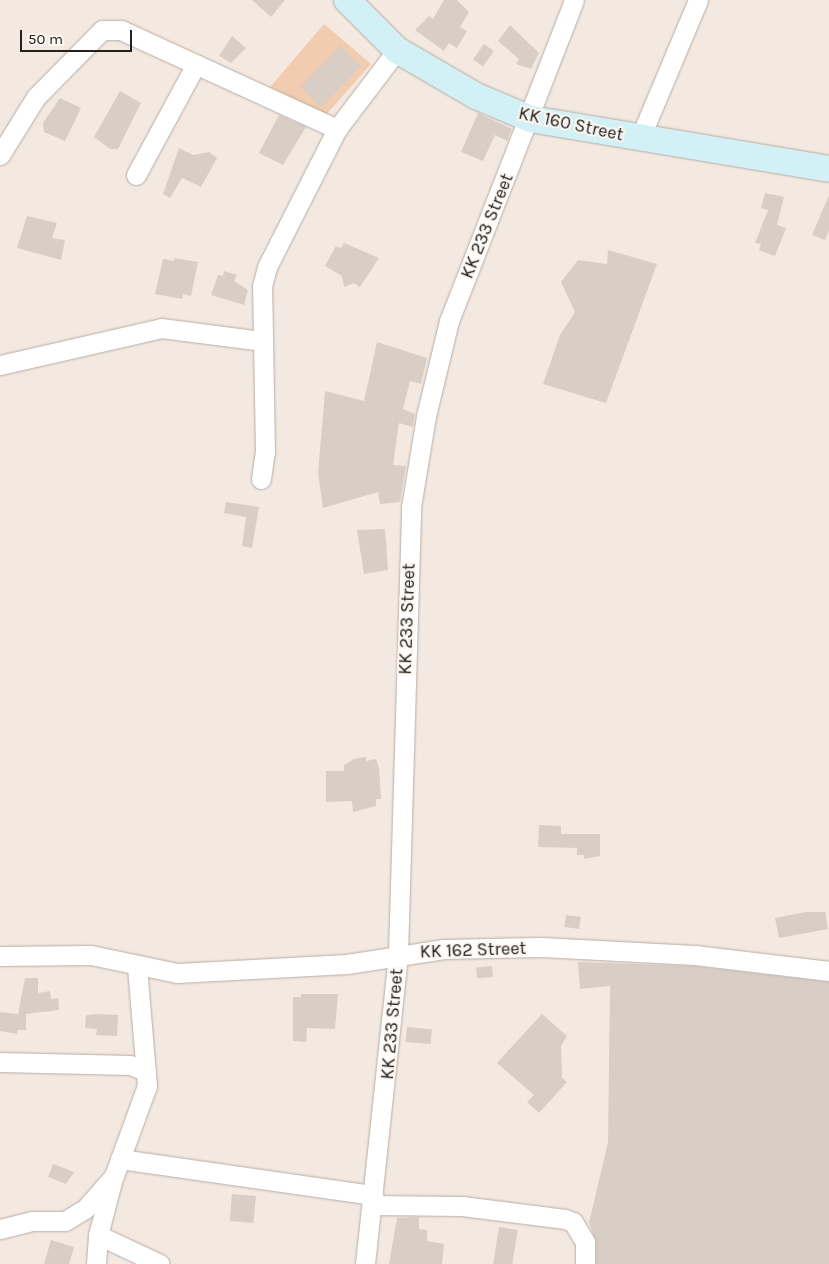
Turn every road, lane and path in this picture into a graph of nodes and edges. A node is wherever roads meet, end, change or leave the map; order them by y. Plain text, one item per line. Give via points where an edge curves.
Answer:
1 (347, 0) edge
2 (574, 0) edge
3 (698, 0) edge
4 (397, 50) junction
5 (196, 64) junction
6 (531, 119) junction
7 (337, 129) junction
8 (640, 138) junction
9 (0, 155) edge
10 (829, 169) edge
11 (136, 175) dead end
12 (263, 341) junction
13 (0, 365) edge
14 (262, 479) dead end
15 (398, 953) junction
16 (0, 956) edge
17 (137, 967) junction
18 (829, 971) edge
19 (0, 1062) edge
20 (146, 1071) junction
21 (117, 1168) junction
22 (372, 1200) junction
23 (0, 1229) edge
24 (98, 1235) junction
25 (96, 1264) edge
26 (160, 1264) edge
27 (365, 1264) edge
28 (585, 1264) edge

1 - 4 main road, KK 160 Street
2 - 6 street, KK 233 Street
3 - 8 street
4 - 6 main road, KK 160 Street via 476,96
4 - 7 street
5 - 7 street
5 - 9 street via 121,30 102,30 36,97
5 - 11 street
6 - 8 main road, KK 160 Street
6 - 15 street, KK 233 Street via 449,322 426,416 411,507
7 - 12 street via 268,267 260,306
8 - 10 main road, KK 160 Street
12 - 13 street via 161,328
12 - 14 street via 265,452
15 - 17 street, KK 162 Street via 347,964 277,970 177,972
15 - 18 street, KK 162 Street via 542,948 695,955
15 - 22 street, KK 233 Street
16 - 17 street, KK 162 Street via 91,955
17 - 20 street
19 - 20 street via 130,1065
20 - 21 street via 144,1104
21 - 22 street
21 - 23 street via 85,1209 65,1222 31,1221
21 - 24 street
22 - 27 street, KK 233 Street
22 - 28 street via 462,1206 573,1222 585,1242
24 - 25 street
24 - 26 street

